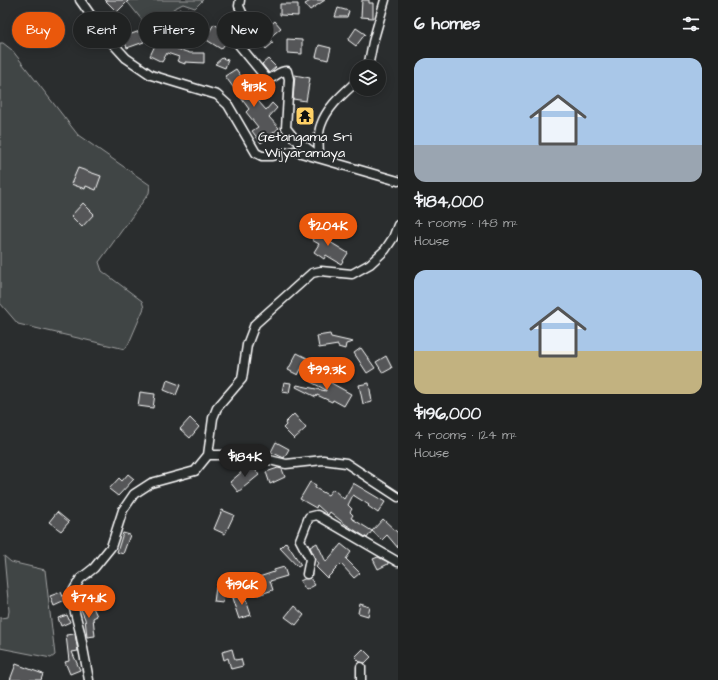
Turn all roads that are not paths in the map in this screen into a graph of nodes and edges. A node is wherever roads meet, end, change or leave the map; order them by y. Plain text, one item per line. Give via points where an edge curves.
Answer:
1 (80, 0) edge
2 (240, 0) edge
3 (385, 0) edge
4 (369, 60) edge
5 (350, 88) edge
6 (319, 157) junction
7 (398, 181) edge
8 (398, 225) edge
9 (208, 455) junction
10 (398, 497) edge
11 (398, 562) edge
12 (307, 574) dead end
13 (361, 667) dead end
14 (89, 680) edge
15 (361, 680) edge

1 - 6 street via 104,34 126,58 151,74 217,95 228,105 256,153 272,156 294,151
2 - 6 street via 239,6 247,24 238,38 239,45 267,80 280,71 287,71 289,79 286,128 294,138
3 - 4 street
5 - 6 street via 326,114 320,127
6 - 7 street
8 - 9 street via 385,250 370,264 352,274 321,271 312,274 255,324 247,345 242,380 216,408
9 - 10 street via 249,455 286,464 323,460 346,463
9 - 14 street via 195,471 151,483 134,494 123,510 111,547 94,568 80,579 72,593
11 - 12 street via 317,515 309,517 300,540 310,559
13 - 15 street

